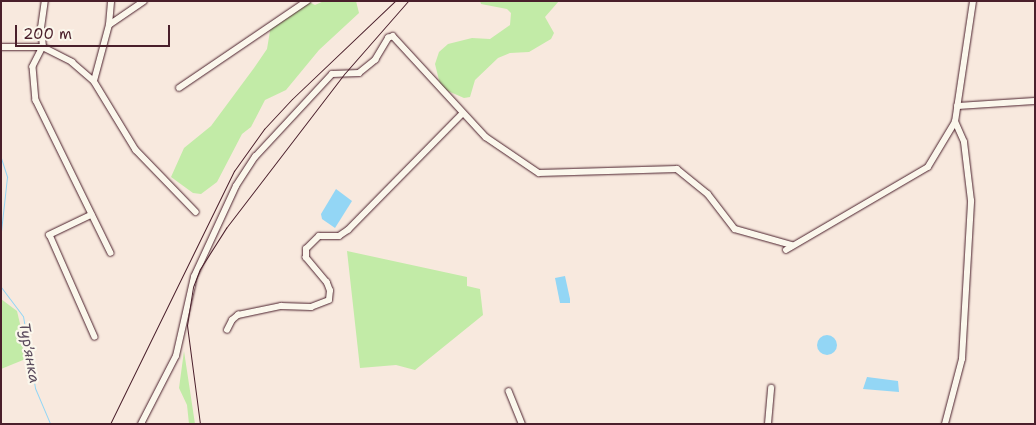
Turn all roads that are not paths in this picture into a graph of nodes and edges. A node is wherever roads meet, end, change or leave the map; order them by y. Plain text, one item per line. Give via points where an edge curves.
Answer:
1 (45, 1) edge
2 (111, 1) edge
3 (144, 1) edge
4 (306, 1) edge
5 (973, 1) edge
6 (109, 25) junction
7 (1, 47) edge
8 (43, 47) junction
9 (94, 82) junction
10 (180, 88) dead end
11 (1035, 101) edge
12 (957, 106) junction
13 (462, 114) junction
14 (955, 122) junction
15 (196, 212) dead end
16 (92, 214) junction
17 (792, 245) junction
18 (786, 250) dead end
19 (110, 253) dead end
20 (227, 330) dead end
21 (95, 337) dead end
22 (771, 388) dead end
23 (510, 391) dead end
24 (141, 424) edge
25 (522, 424) edge
26 (768, 424) edge
27 (944, 424) edge

1 - 8 street via 41,28
2 - 6 street
3 - 6 street
4 - 10 street
5 - 12 street
6 - 9 street
7 - 8 street
8 - 9 street via 72,62
8 - 16 street via 33,67 36,100
9 - 15 street via 136,150
11 - 12 street
12 - 14 street
13 - 17 street via 486,137 539,173 677,169 708,194 735,229
13 - 20 street via 348,230 334,237 319,236 306,249 306,258 327,283 329,300 311,307 281,306 238,315
13 - 24 street via 394,36 388,38 375,60 359,73 332,74 255,158 220,215 194,277 176,356
14 - 17 street via 928,167
14 - 27 street via 964,142 972,201 962,359
16 - 19 street
16 - 21 street via 50,235
17 - 18 street
22 - 26 street
23 - 25 street

